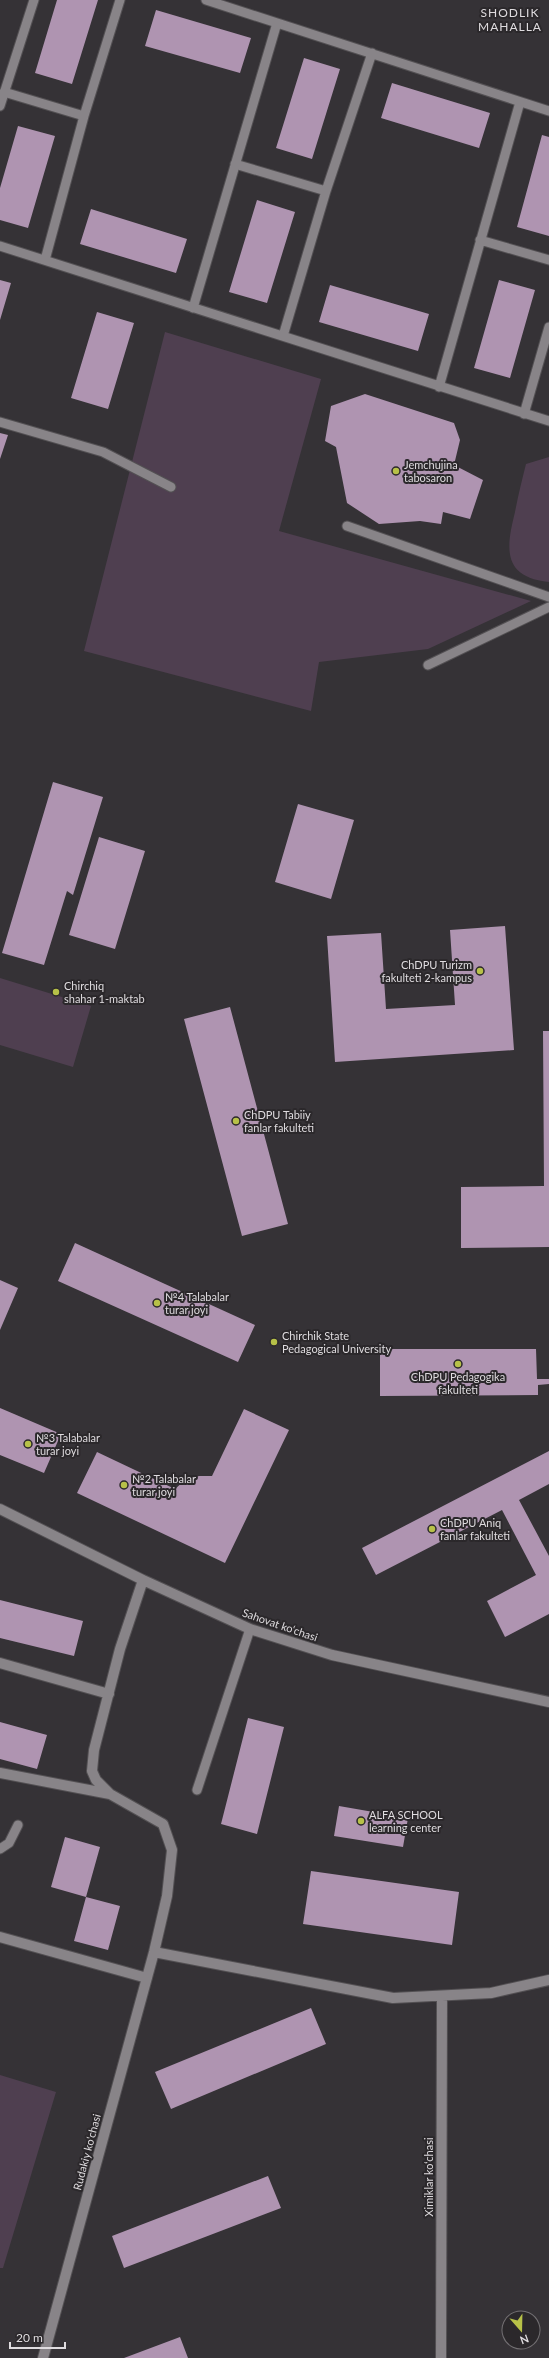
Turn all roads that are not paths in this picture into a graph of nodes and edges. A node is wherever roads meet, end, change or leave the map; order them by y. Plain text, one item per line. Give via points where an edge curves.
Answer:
1 (34, 0) edge
2 (120, 0) edge
3 (206, 0) edge
4 (277, 23) junction
5 (372, 53) junction
6 (4, 92) junction
7 (520, 102) junction
8 (0, 106) edge
9 (549, 111) edge
10 (84, 116) junction
11 (235, 164) junction
12 (326, 191) junction
13 (480, 240) junction
14 (0, 246) edge
15 (45, 260) junction
16 (549, 260) edge
17 (193, 308) junction
18 (549, 327) edge
19 (283, 336) junction
20 (439, 387) junction
21 (524, 414) junction
22 (549, 421) edge
23 (0, 422) edge
24 (171, 487) dead end
25 (347, 526) dead end
26 (549, 597) edge
27 (549, 607) edge
28 (428, 665) dead end
29 (0, 1509) edge
30 (143, 1580) junction
31 (250, 1629) junction
32 (0, 1663) edge
33 (109, 1694) junction
34 (549, 1702) edge
35 (0, 1773) edge
36 (197, 1790) dead end
37 (110, 1794) junction
38 (18, 1825) dead end
39 (0, 1849) edge
40 (0, 1937) edge
41 (154, 1952) junction
42 (146, 1978) junction
43 (549, 1980) edge
44 (442, 1997) junction
45 (43, 2358) edge
46 (441, 2358) edge

1 - 6 lane
2 - 10 lane
3 - 4 lane
4 - 5 lane
4 - 11 lane
5 - 7 lane
5 - 12 lane
6 - 8 lane
6 - 10 lane
7 - 9 lane
7 - 13 lane
10 - 15 lane
11 - 12 lane
11 - 17 lane
12 - 19 lane
13 - 16 lane
13 - 20 lane
14 - 15 lane
15 - 17 lane
17 - 19 lane
18 - 21 lane
19 - 20 lane
20 - 21 lane
21 - 22 lane
23 - 24 lane via 103,452
25 - 26 lane
27 - 28 lane
29 - 30 street, Sahovat ko‘chasi
30 - 31 street, Sahovat ko‘chasi
30 - 33 street via 120,1649
31 - 34 street, Sahovat ko‘chasi via 332,1655
31 - 36 lane
32 - 33 street
33 - 37 street via 91,1761 96,1780
35 - 37 street
37 - 41 street, Rudakiy ko‘chasi via 164,1824 168,1834 172,1866
38 - 39 lane via 9,1844
40 - 42 street
41 - 42 street, Rudakiy ko‘chasi
41 - 44 street via 393,1998
42 - 45 street, Rudakiy ko‘chasi
43 - 44 street via 491,1993
44 - 46 street, Ximiklar ko‘chasi

